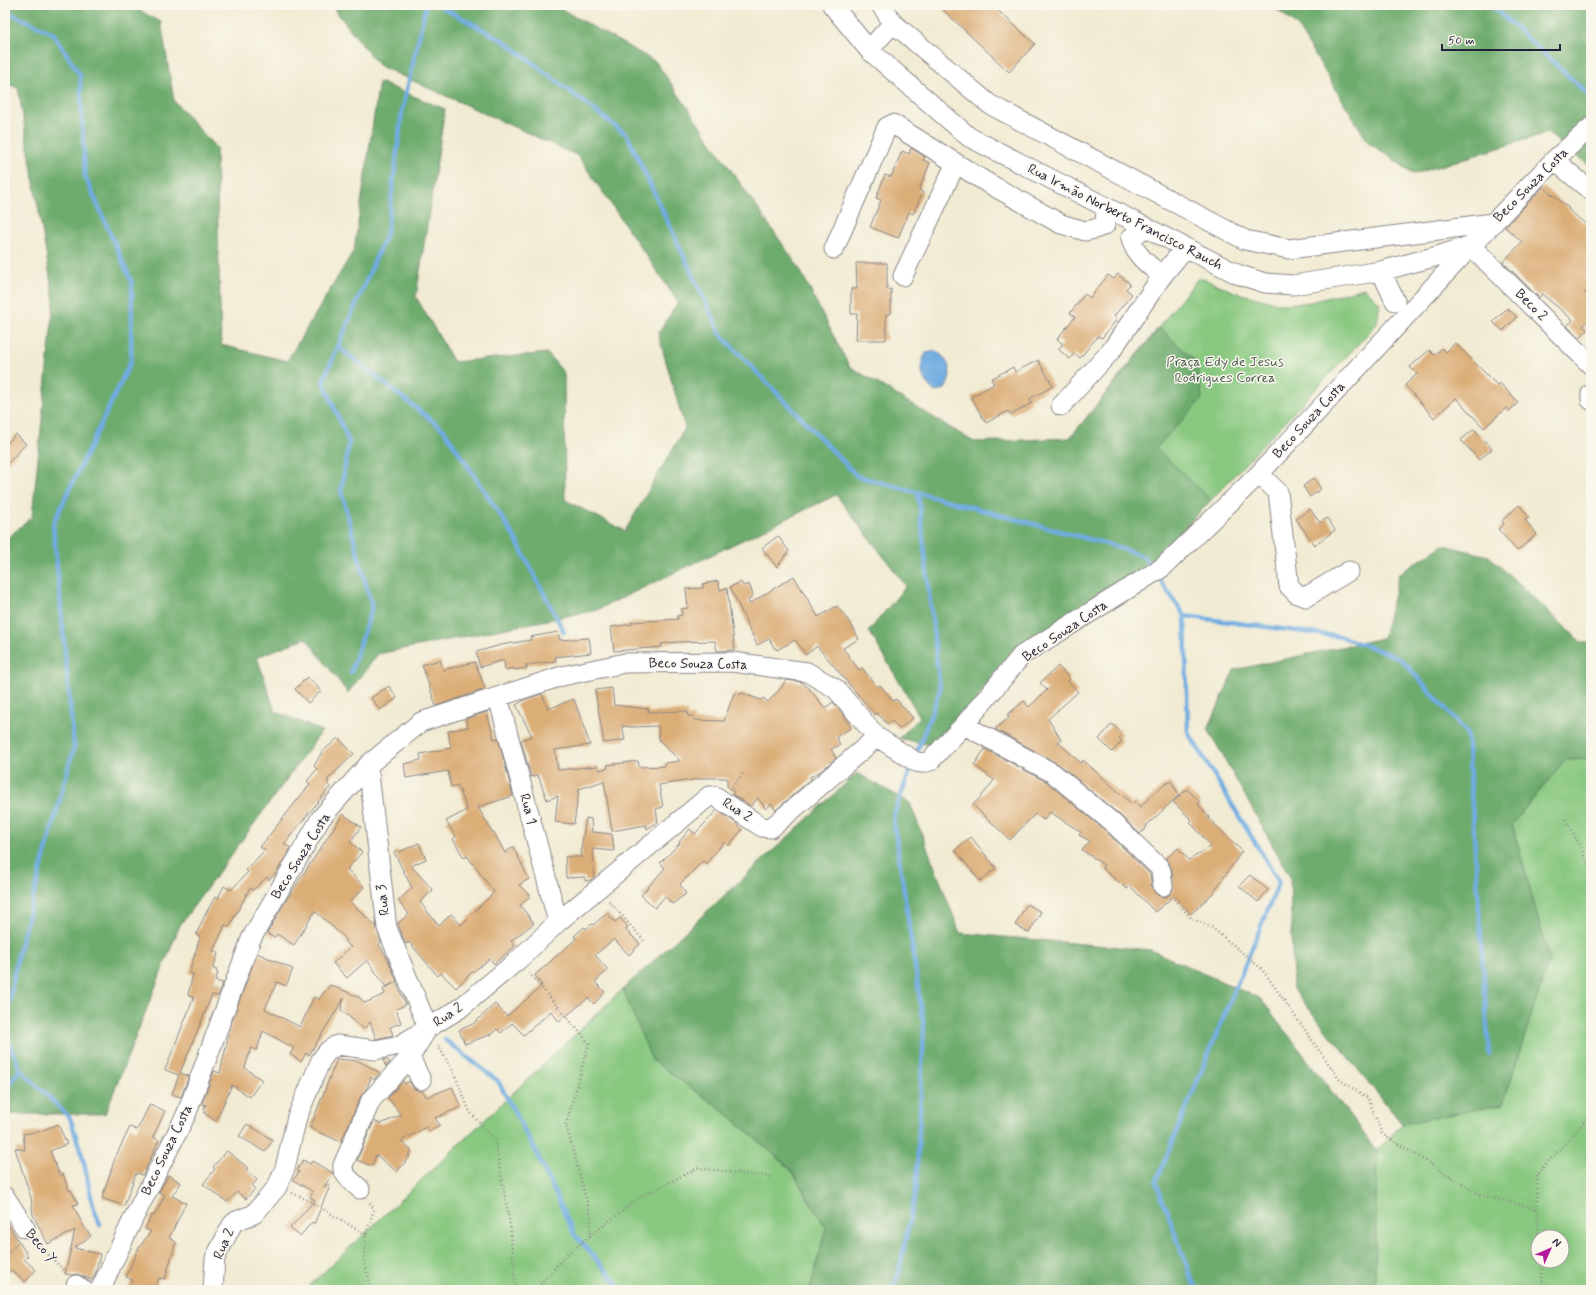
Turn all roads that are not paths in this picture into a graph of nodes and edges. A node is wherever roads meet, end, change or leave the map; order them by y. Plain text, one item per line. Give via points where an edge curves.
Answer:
1 (832, 5) edge
2 (881, 5) edge
3 (893, 23) junction
4 (869, 50) junction
5 (1591, 127) edge
6 (1554, 160) junction
7 (956, 163) junction
8 (1591, 191) edge
9 (1105, 216) junction
10 (1493, 223) junction
11 (1138, 233) junction
12 (1471, 246) junction
13 (1185, 248) junction
14 (834, 249) dead end
15 (1381, 271) junction
16 (903, 276) dead end
17 (1162, 276) junction
18 (1395, 301) dead end
19 (1591, 365) edge
20 (1591, 394) edge
21 (1591, 400) edge
22 (1061, 406) dead end
23 (1259, 474) junction
24 (1349, 572) dead end
25 (498, 697) junction
26 (964, 725) junction
27 (877, 736) junction
28 (368, 765) junction
29 (1163, 886) road end
30 (558, 922) junction
31 (428, 1028) junction
32 (410, 1057) junction
33 (421, 1080) dead end
34 (360, 1189) road end
35 (5, 1197) edge
36 (25, 1228) road end
37 (100, 1290) edge
38 (214, 1290) edge

1 - 4 street, Rua Irmão Norberto Francisco Rauch
2 - 3 street
3 - 4 street
3 - 10 street via 989,104 1246,240 1289,249
4 - 9 street, Rua Irmão Norberto Francisco Rauch via 969,137
5 - 6 street, Beco Souza Costa
6 - 8 street
6 - 10 street, Beco Souza Costa
7 - 9 street via 1061,224 1086,231 1094,230
7 - 14 street via 890,124
7 - 16 street
9 - 11 street, Rua Irmão Norberto Francisco Rauch
10 - 12 street, Beco Souza Costa
11 - 13 street, Rua Irmão Norberto Francisco Rauch
11 - 17 street via 1136,251
12 - 15 street, Rua Irmão Norberto Francisco Rauch
12 - 19 street, Beco 2
12 - 23 street, Beco Souza Costa
13 - 15 street, Rua Irmão Norberto Francisco Rauch via 1237,274 1265,283 1293,286
13 - 17 street
15 - 18 street
17 - 22 street via 1111,351
20 - 21 street
23 - 24 street via 1278,492 1290,586 1297,594 1306,597
23 - 26 street, Beco Souza Costa via 1163,567 1022,655
25 - 27 street, Beco Souza Costa via 562,676 625,663 732,662 807,672 836,689
25 - 28 street, Beco Souza Costa via 421,722
25 - 30 street, Rua 1
26 - 27 street, Beco Souza Costa via 930,761 923,763 916,762
26 - 29 street via 1053,773 1114,824 1159,867
27 - 30 street, Rua 2 via 768,828 715,796 709,796
28 - 31 street, Rua 3 via 387,928
28 - 37 street, Beco Souza Costa via 321,818 251,939 186,1115
30 - 31 street, Rua 2 via 518,960 459,1009
31 - 32 street
31 - 38 street, Rua 2 via 400,1045 375,1050 337,1045 328,1051 321,1060 297,1117 285,1168 277,1187 254,1214 232,1225 215,1258
32 - 33 street
32 - 34 street via 371,1100 342,1167
35 - 36 street, Beco Y

